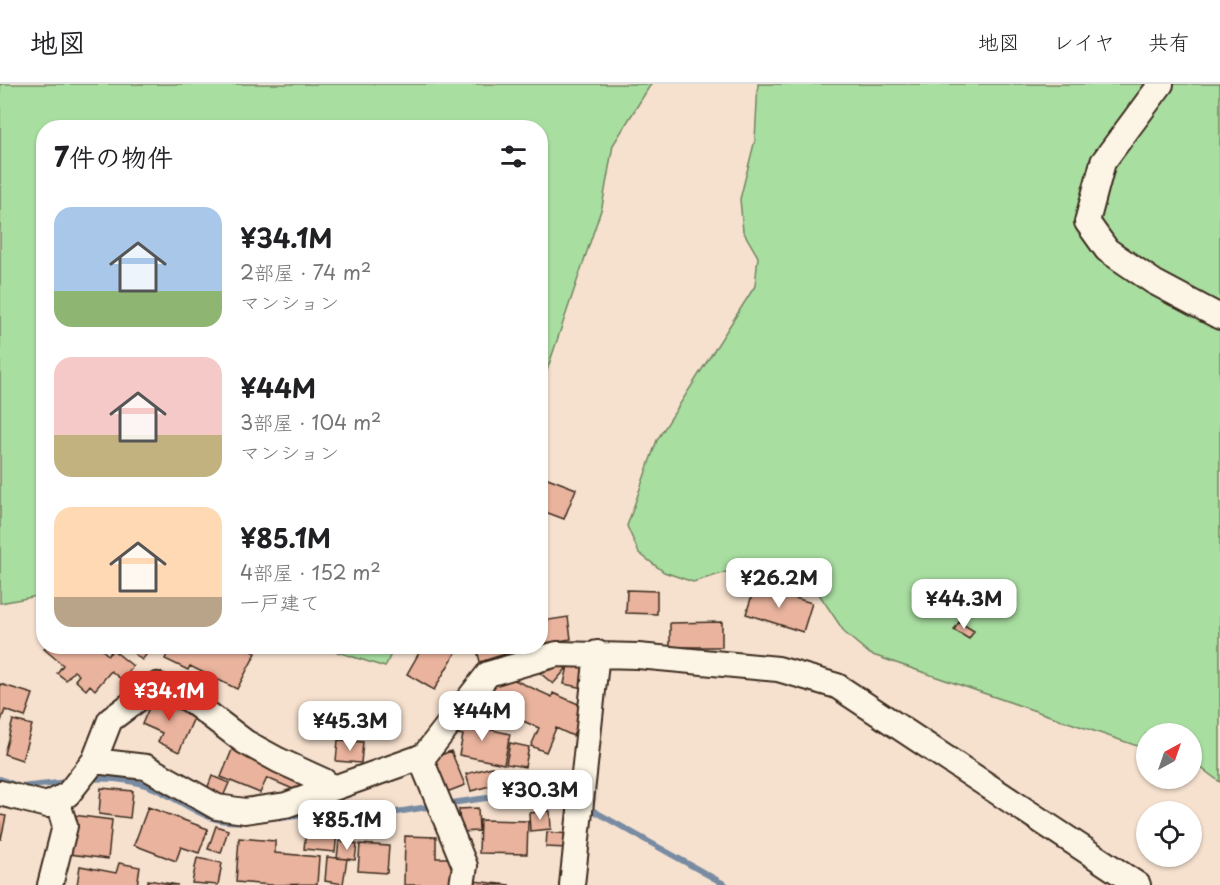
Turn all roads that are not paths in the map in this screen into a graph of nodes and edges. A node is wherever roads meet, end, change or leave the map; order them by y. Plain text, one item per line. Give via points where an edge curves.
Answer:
1 (1161, 84) edge
2 (1220, 317) edge
3 (597, 653) junction
4 (420, 757) junction
5 (90, 766) junction
6 (332, 788) junction
7 (0, 793) edge
8 (62, 797) junction
9 (50, 885) edge
10 (462, 885) edge
11 (572, 885) edge
12 (1138, 885) edge

1 - 2 street via 1103,162 1088,222 1107,250 1154,282
3 - 4 street via 557,654 488,674
3 - 11 street
3 - 12 street via 778,669 837,686
4 - 6 street
4 - 10 street via 465,866
5 - 6 street via 146,767 217,807 245,811 286,805
5 - 6 street via 110,720 157,685 190,700 245,742
5 - 8 street
7 - 8 street via 46,805
8 - 9 street via 65,826

